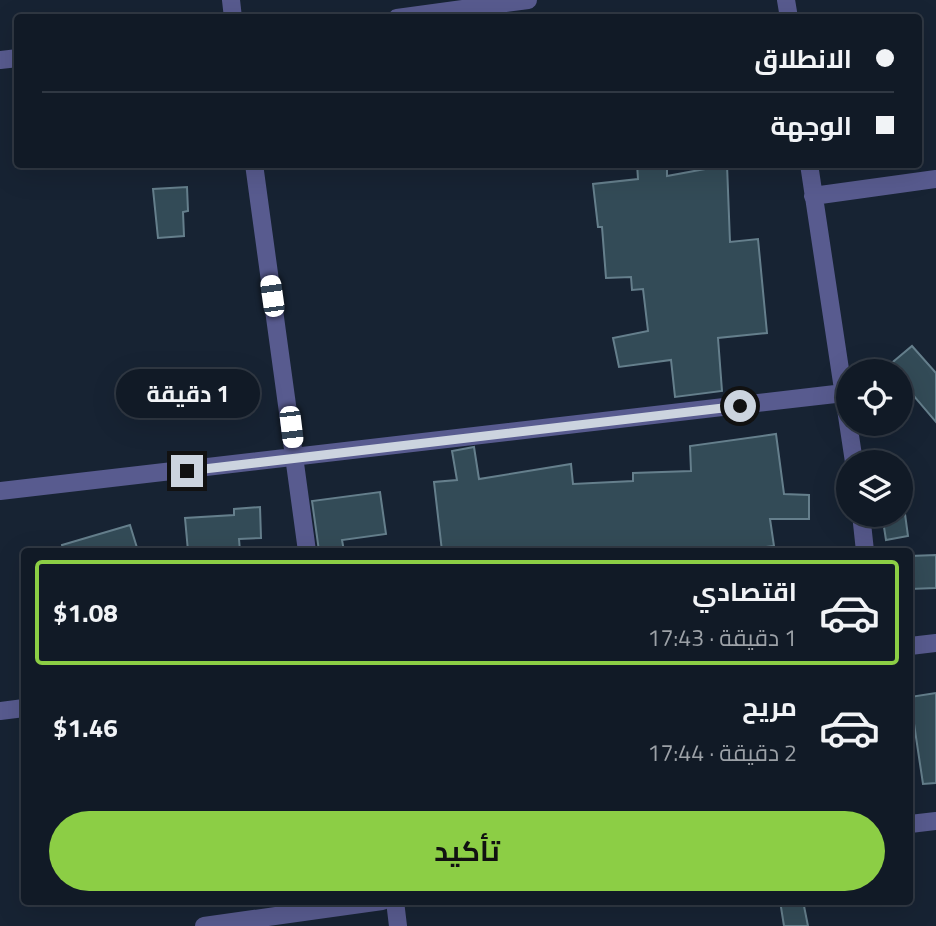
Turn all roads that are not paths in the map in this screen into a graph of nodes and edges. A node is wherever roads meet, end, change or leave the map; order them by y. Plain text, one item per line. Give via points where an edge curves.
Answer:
1 (528, 0) edge
2 (426, 14) edge
3 (255, 168) edge
4 (810, 168) edge
5 (936, 179) edge
6 (813, 196) junction
7 (839, 359) edge
8 (836, 394) edge
9 (295, 459) junction
10 (0, 491) edge
11 (862, 527) edge
12 (307, 548) edge
13 (865, 548) edge
14 (936, 643) edge
15 (913, 646) edge
16 (21, 708) edge
17 (0, 711) edge
18 (936, 821) edge
19 (913, 824) edge
20 (342, 905) edge
21 (395, 905) edge
22 (204, 926) edge
23 (398, 926) edge

1 - 2 street
3 - 9 street
4 - 6 street
5 - 6 street
6 - 7 street
8 - 9 street
9 - 10 street
9 - 12 street
11 - 13 street
14 - 15 street
16 - 17 street
18 - 19 street
20 - 22 street
21 - 23 street

